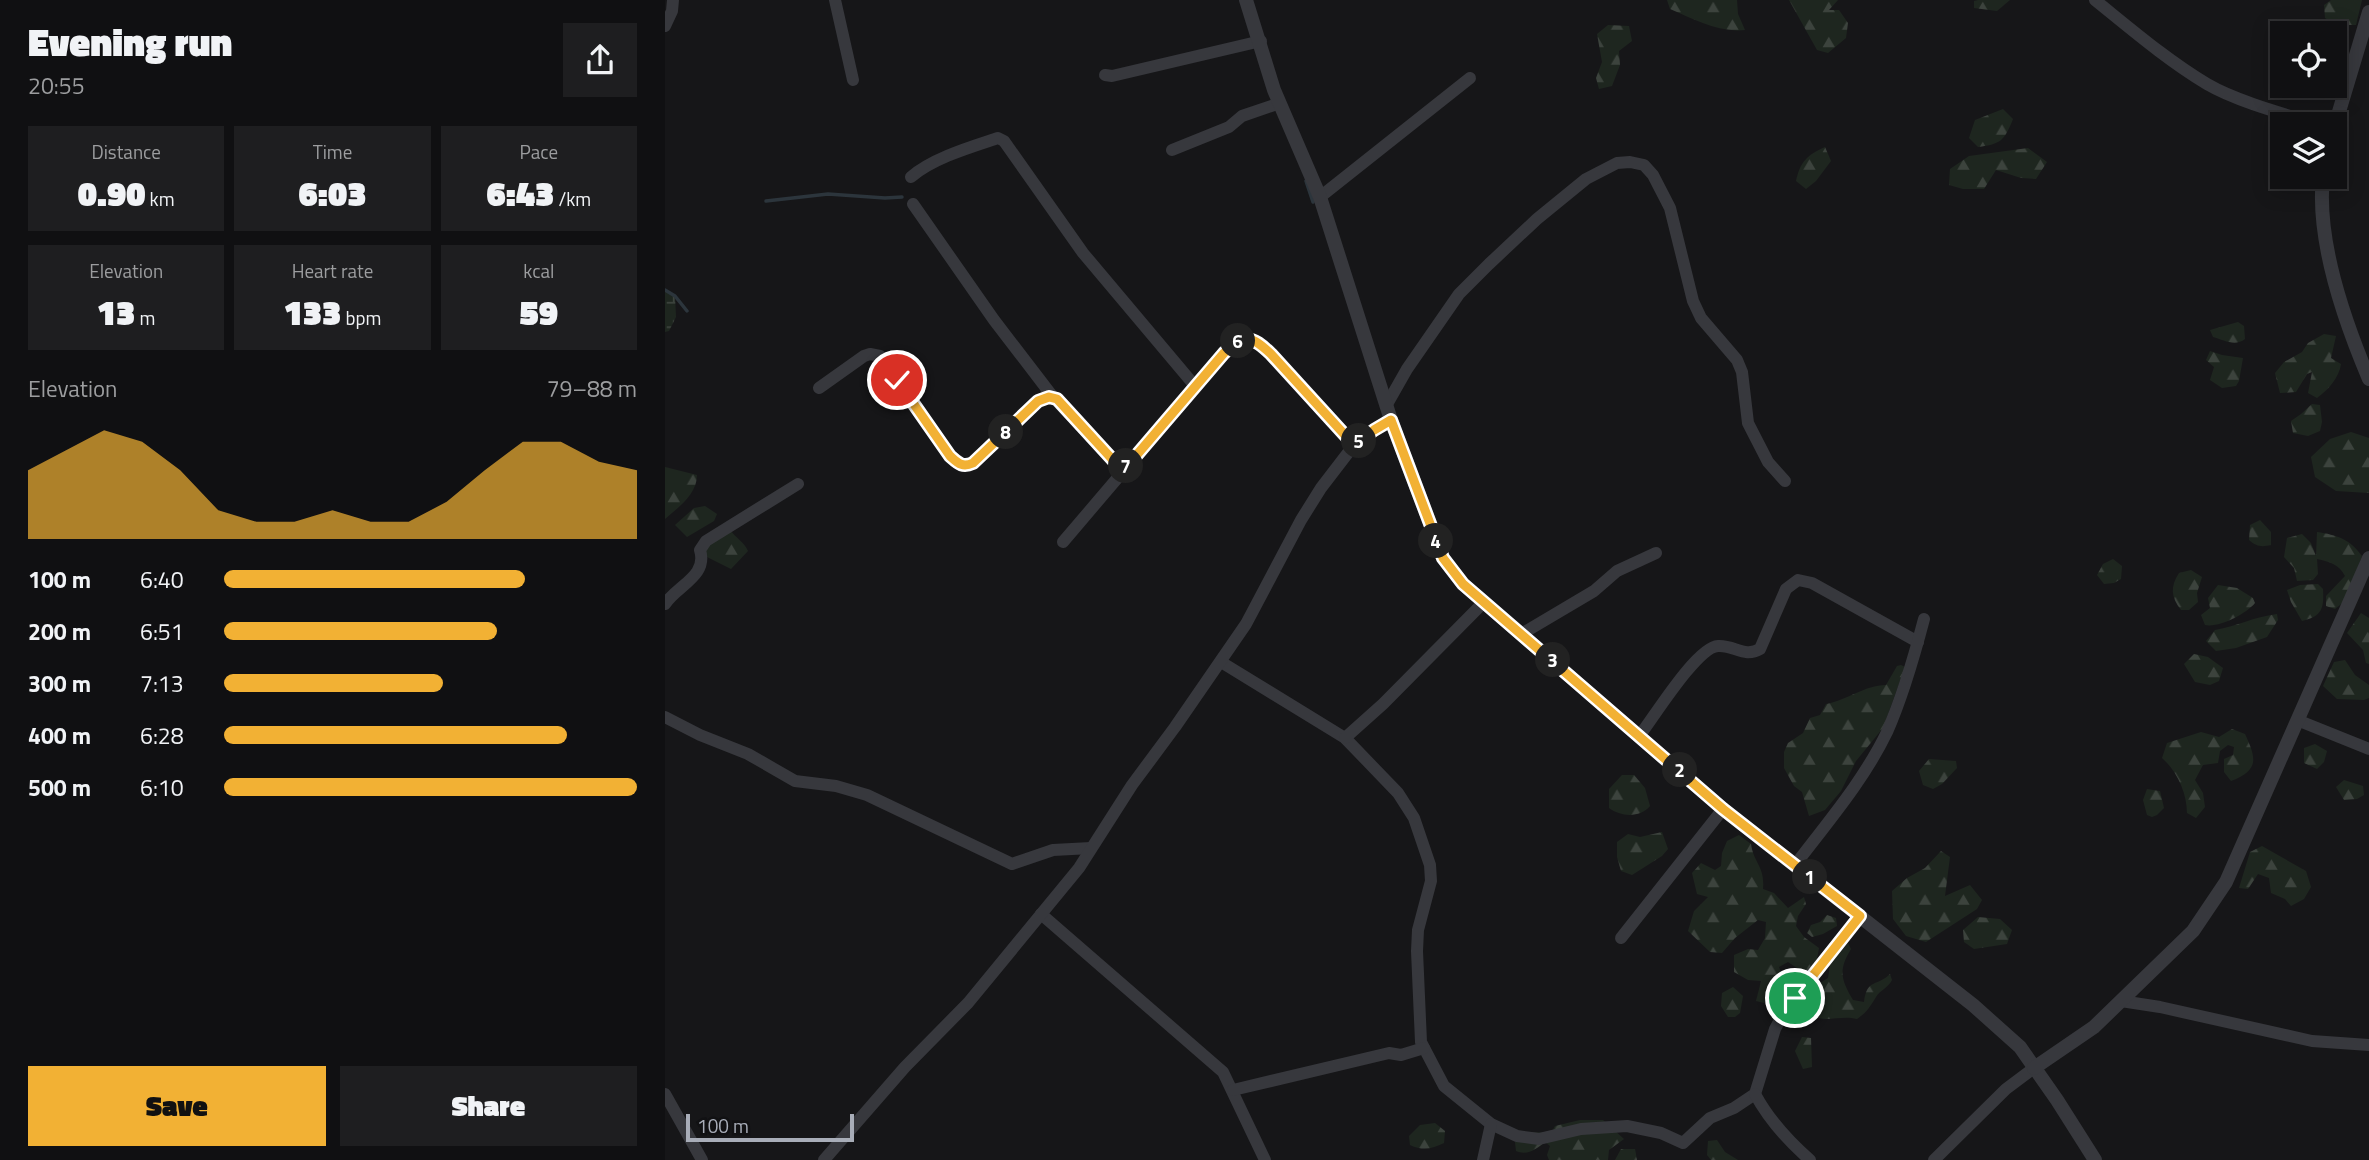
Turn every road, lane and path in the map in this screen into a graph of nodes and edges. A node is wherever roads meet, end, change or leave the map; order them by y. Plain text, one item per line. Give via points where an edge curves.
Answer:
1 (673, 0) edge
2 (835, 0) edge
3 (1246, 0) edge
4 (2095, 0) edge
5 (2369, 12) edge
6 (665, 26) edge
7 (1261, 41) junction
8 (1105, 75) dead end
9 (1470, 78) dead end
10 (853, 80) dead end
11 (1280, 103) junction
12 (2276, 112) edge
13 (2339, 112) edge
14 (1172, 150) dead end
15 (911, 177) dead end
16 (2322, 189) edge
17 (1320, 197) junction
18 (913, 204) dead end
19 (2369, 379) edge
20 (1195, 386) junction
21 (819, 388) dead end
22 (1053, 397) junction
23 (1389, 413) junction
24 (1354, 445) junction
25 (1123, 471) junction
26 (1785, 481) dead end
27 (798, 484) dead end
28 (1063, 542) dead end
29 (1656, 553) dead end
30 (2369, 558) edge
31 (1484, 603) junction
32 (665, 604) edge
33 (1924, 619) dead end
34 (1523, 634) junction
35 (1918, 642) junction
36 (1221, 662) junction
37 (665, 717) edge
38 (2297, 720) junction
39 (1640, 736) junction
40 (1345, 738) junction
41 (2369, 749) edge
42 (1723, 809) junction
43 (1091, 848) junction
44 (1795, 865) junction
45 (1041, 914) junction
46 (1860, 916) junction
47 (1621, 937) dead end
48 (2120, 1001) junction
49 (2369, 1045) edge
50 (1424, 1048) junction
51 (2034, 1068) junction
52 (1233, 1090) junction
53 (665, 1094) edge
54 (1755, 1094) junction
55 (1491, 1124) junction
56 (702, 1160) edge
57 (824, 1160) edge
58 (1265, 1160) edge
59 (1483, 1160) edge
60 (1810, 1160) edge
61 (1934, 1160) edge
62 (2095, 1160) edge

1 - 6 street
2 - 10 street
3 - 7 street
4 - 12 street via 2209,85
5 - 13 street
7 - 8 street
7 - 11 street
9 - 17 street
11 - 14 street
11 - 17 street
15 - 20 street via 929,164 985,142 1004,141 1083,253
16 - 19 street via 2325,236
17 - 23 street
18 - 22 street
20 - 24 street via 1238,340 1251,340 1271,354
20 - 25 street
21 - 22 street via 864,356 880,356 950,456 964,466 973,463 1038,401
22 - 25 street
23 - 24 street
23 - 26 street via 1407,369 1459,294 1586,179 1617,163 1630,162 1644,165 1653,175 1670,208 1693,301 1701,318 1737,360 1748,423 1768,463
23 - 31 street via 1443,558
24 - 36 street via 1301,520
25 - 28 street
27 - 32 street via 706,541 700,550 703,558 698,572
29 - 34 street via 1616,570 1594,591
30 - 38 street
31 - 34 street
31 - 40 street
33 - 35 street
34 - 39 street
35 - 39 street via 1812,583 1798,580 1786,589 1760,649 1743,653 1719,646 1707,649
35 - 44 street via 1886,733
36 - 40 street
36 - 43 street
37 - 43 street via 795,781 867,795 1012,864 1053,850
38 - 41 street
38 - 48 street via 2226,882 2193,931
39 - 42 street
40 - 50 street via 1398,793 1415,818 1430,865 1417,951
42 - 44 street
42 - 47 street
43 - 45 street
44 - 46 street
45 - 52 street via 1223,1072
45 - 57 street via 968,1003 896,1076
46 - 51 street via 1973,1005 2020,1047
46 - 54 street via 1782,1016
48 - 49 street via 2312,1041
48 - 51 street via 2094,1027
50 - 52 street
50 - 55 street via 1444,1086
51 - 61 street via 2006,1089
51 - 62 street
52 - 58 street
53 - 56 street
54 - 55 street via 1710,1118 1683,1143 1627,1126 1581,1129 1539,1139 1517,1136
54 - 60 street via 1767,1116
55 - 59 street

